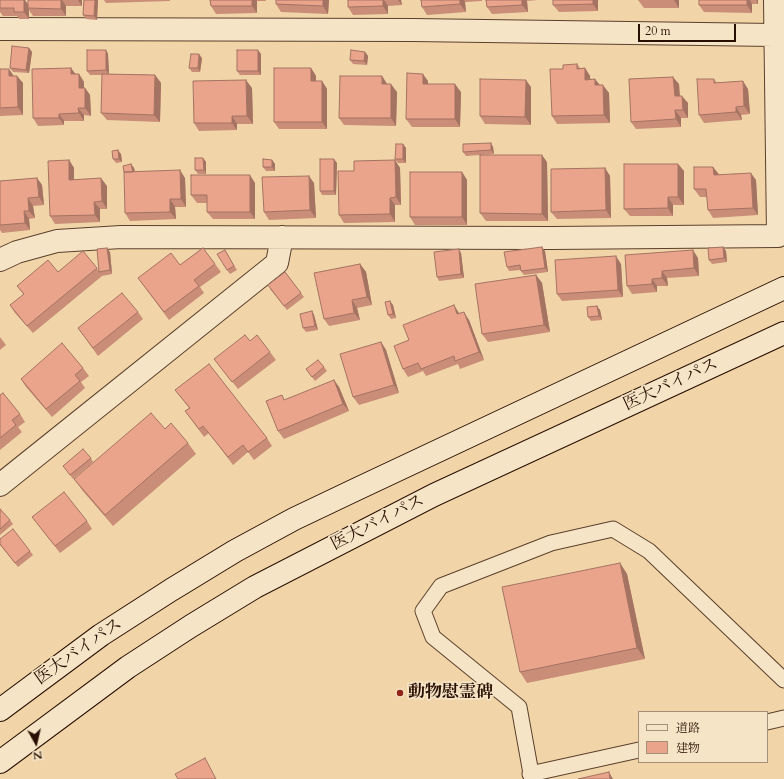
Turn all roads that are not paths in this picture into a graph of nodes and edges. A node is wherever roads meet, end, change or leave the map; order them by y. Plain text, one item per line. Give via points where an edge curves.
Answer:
1 (775, 0) edge
2 (0, 29) edge
3 (779, 35) edge
4 (282, 237) junction
5 (0, 260) edge
6 (784, 288) edge
7 (784, 333) edge
8 (0, 485) edge
9 (784, 680) edge
10 (0, 710) edge
11 (784, 718) edge
12 (768, 722) edge
13 (638, 750) edge
14 (0, 762) edge
15 (531, 776) edge

1 - 3 street
2 - 3 street via 413,30
3 - 4 street via 778,236
4 - 5 street via 121,237 57,241 17,252
4 - 8 street via 277,263
6 - 10 street, 医大バイパス via 357,488 255,540 101,635
7 - 14 street, 医大バイパス via 434,495 255,587 128,667
9 - 15 lane via 649,551 613,529 551,543 442,586 423,611 433,637 519,707
11 - 12 lane
13 - 15 lane

